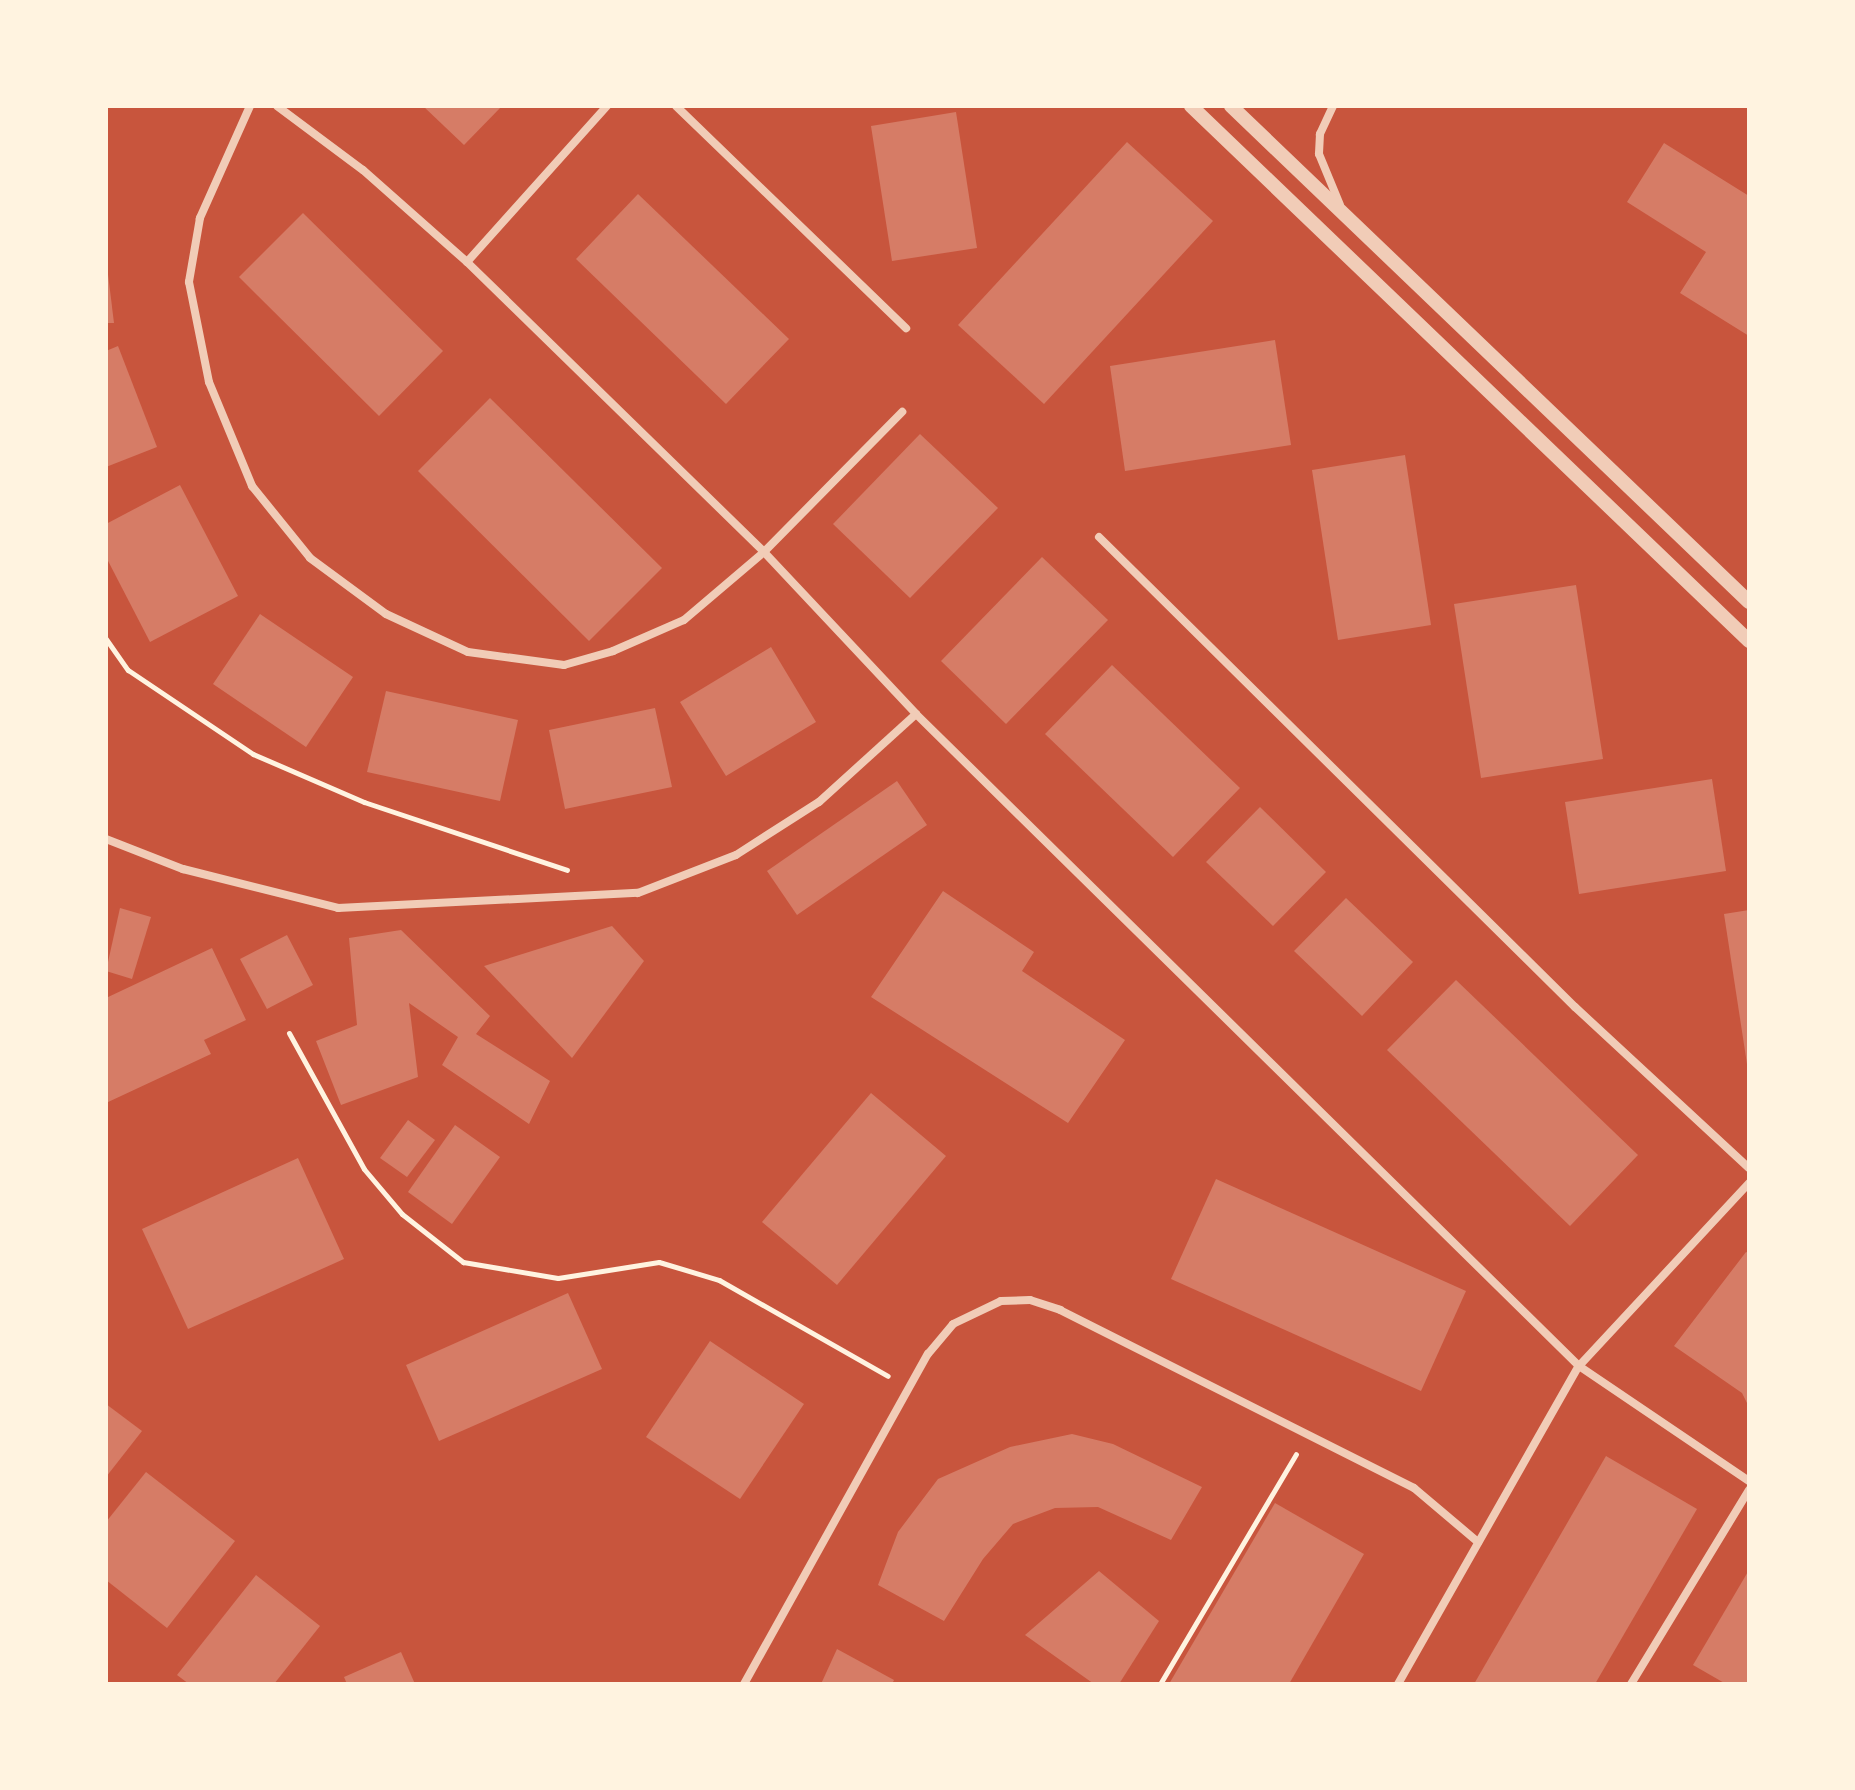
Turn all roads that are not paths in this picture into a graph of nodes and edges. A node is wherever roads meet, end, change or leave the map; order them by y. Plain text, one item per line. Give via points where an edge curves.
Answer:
1 (250, 106) edge
2 (277, 106) edge
3 (607, 106) edge
4 (676, 106) edge
5 (1191, 106) edge
6 (1231, 106) edge
7 (1333, 106) edge
8 (1346, 217) junction
9 (467, 262) junction
10 (906, 328) dead end
11 (902, 412) dead end
12 (1099, 537) dead end
13 (764, 552) junction
14 (1749, 602) edge
15 (1749, 641) edge
16 (916, 714) junction
17 (106, 839) edge
18 (1749, 1168) edge
19 (1749, 1183) edge
20 (1579, 1366) junction
21 (1749, 1481) edge
22 (1749, 1490) edge
23 (1478, 1542) junction
24 (744, 1684) edge
25 (1398, 1684) edge
26 (1631, 1684) edge

1 - 13 street via 200,218 189,282 209,382 252,486 310,558 386,614 468,652 564,665 613,651 684,620
2 - 9 street via 363,170
3 - 9 street
4 - 10 street
5 - 15 street
6 - 8 street
7 - 8 street via 1320,134 1319,154
8 - 14 street
9 - 13 street
11 - 13 street
12 - 18 street via 1575,1007
13 - 16 street
16 - 17 street via 819,802 748,848 638,893 338,908 183,869
16 - 20 street
19 - 20 street
20 - 21 street
20 - 23 street
22 - 26 street
23 - 24 street via 1414,1488 1030,1300 1001,1301 953,1324 909,1388
23 - 25 street

